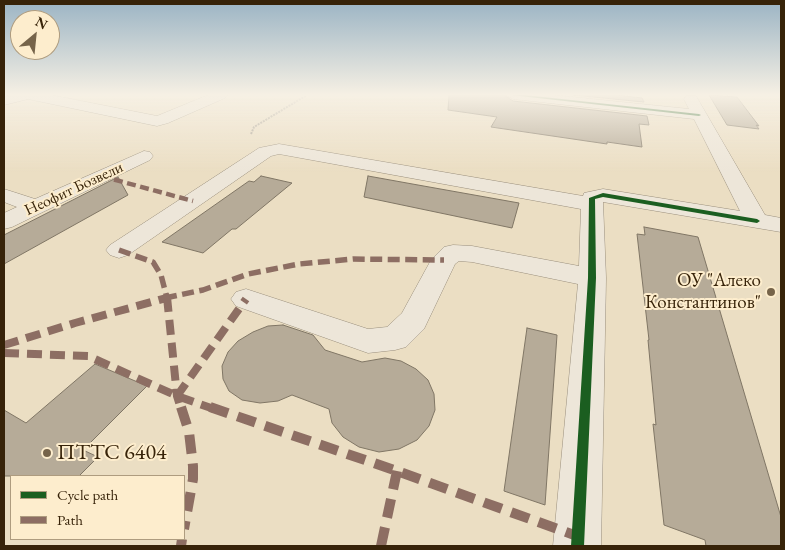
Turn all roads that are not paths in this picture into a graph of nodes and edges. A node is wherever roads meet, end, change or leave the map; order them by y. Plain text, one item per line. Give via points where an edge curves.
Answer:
1 (702, 121) edge
2 (144, 156) dead end
3 (4, 195) edge
4 (592, 204) junction
5 (34, 206) junction
6 (757, 221) junction
7 (4, 222) edge
8 (781, 225) edge
9 (118, 250) dead end
10 (592, 278) junction
11 (246, 299) dead end
12 (577, 546) edge

1 - 6 street
2 - 5 street, Неофит Бозвели
3 - 5 street
4 - 6 street via 594,196 603,195
4 - 9 street via 285,148 270,150
4 - 10 street
5 - 7 street, Неофит Бозвели
6 - 8 street
10 - 11 street via 453,253 444,260 413,321 395,338 368,341
10 - 12 street

